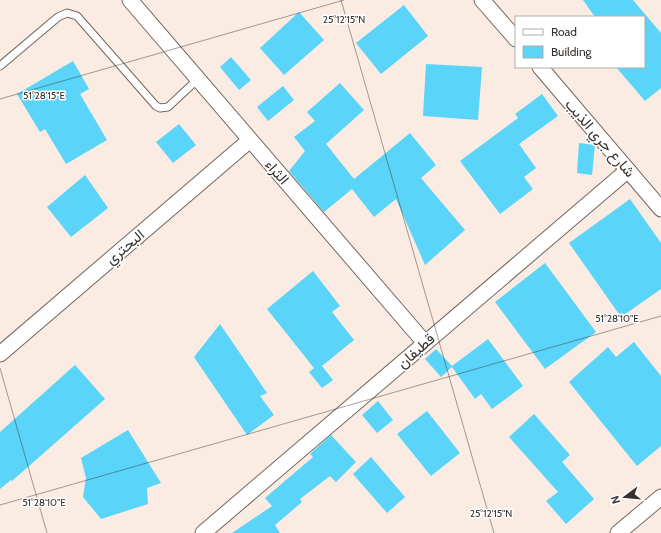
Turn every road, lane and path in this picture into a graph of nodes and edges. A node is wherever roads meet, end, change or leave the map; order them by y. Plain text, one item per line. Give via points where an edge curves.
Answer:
1 (130, 0) edge
2 (482, 0) edge
3 (515, 38) edge
4 (0, 66) edge
5 (541, 68) edge
6 (198, 79) junction
7 (250, 140) junction
8 (628, 170) junction
9 (661, 209) edge
10 (425, 343) junction
11 (0, 354) edge
12 (661, 497) edge
13 (203, 533) edge
14 (618, 533) edge

1 - 6 street, الثراء
2 - 3 street
4 - 6 lane via 58,17 67,13 77,16 156,106 168,107
5 - 8 street, شارع جري الذيب
6 - 7 street, الثراء
7 - 10 street, الثراء
7 - 11 street, البحتري
8 - 9 street, شارع جري الذيب
8 - 10 street, قطيفان
10 - 13 street, قطيفان
12 - 14 street

